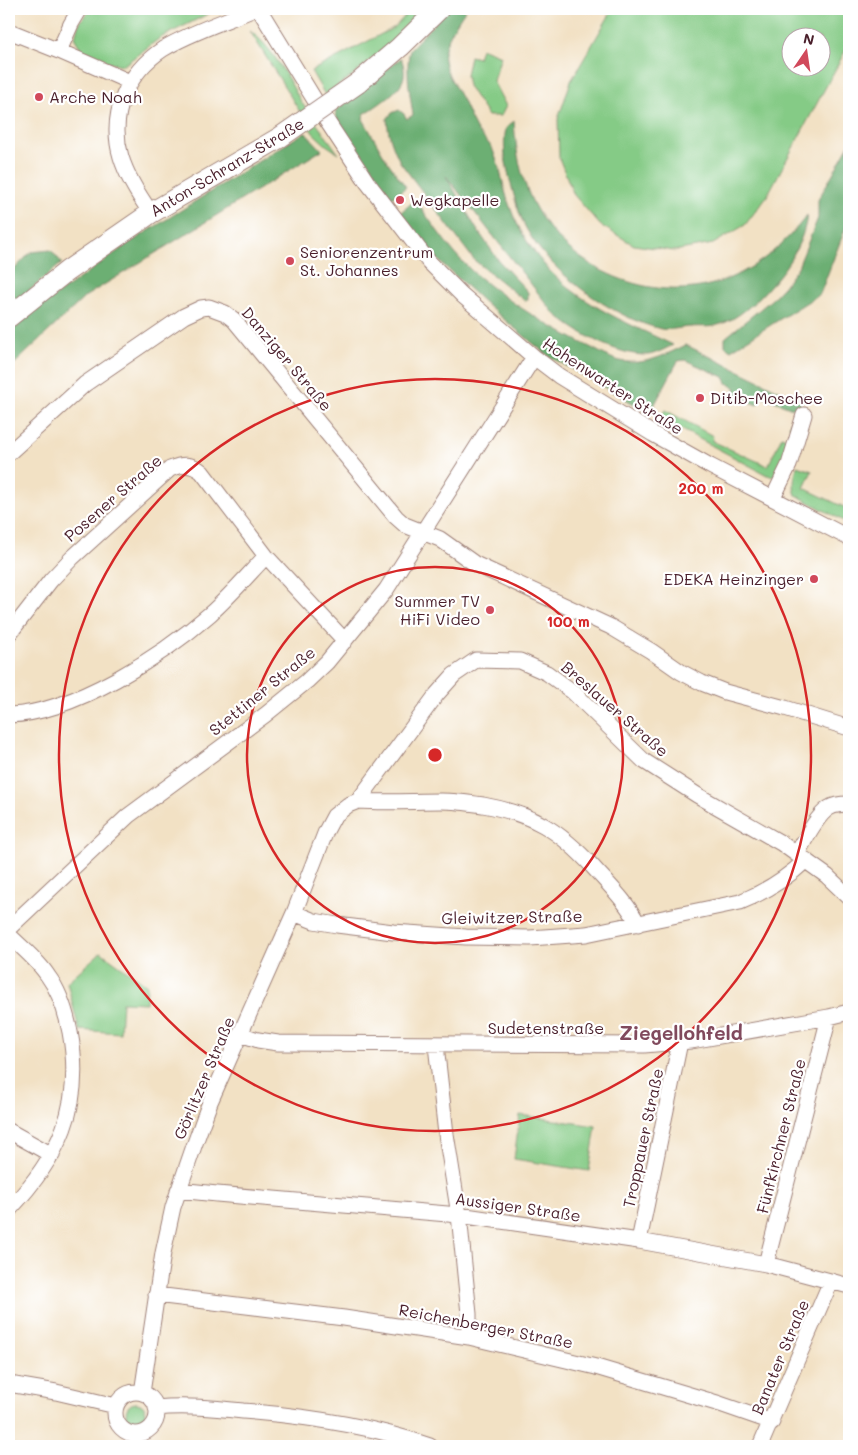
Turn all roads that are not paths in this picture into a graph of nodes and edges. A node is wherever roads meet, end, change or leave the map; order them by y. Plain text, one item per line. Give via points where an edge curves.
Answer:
1 (80, 9) edge
2 (254, 9) edge
3 (259, 9) edge
4 (438, 9) edge
5 (9, 31) edge
6 (60, 51) junction
7 (130, 82) junction
8 (316, 102) dead end
9 (325, 118) dead end
10 (151, 213) junction
11 (9, 317) edge
12 (534, 357) junction
13 (804, 415) dead end
14 (9, 453) edge
15 (773, 498) junction
16 (423, 532) junction
17 (849, 538) edge
18 (266, 556) junction
19 (9, 634) edge
20 (345, 641) junction
21 (9, 714) edge
22 (849, 728) edge
23 (358, 801) junction
24 (849, 804) edge
25 (802, 857) junction
26 (849, 897) edge
27 (294, 913) junction
28 (638, 924) junction
29 (9, 928) edge
30 (9, 935) edge
31 (849, 1012) edge
32 (829, 1017) junction
33 (240, 1034) junction
34 (680, 1042) junction
35 (436, 1045) junction
36 (9, 1132) edge
37 (52, 1155) junction
38 (178, 1190) junction
39 (9, 1210) edge
40 (459, 1215) junction
41 (639, 1241) junction
42 (766, 1264) junction
43 (831, 1280) junction
44 (849, 1286) edge
45 (156, 1295) junction
46 (469, 1337) junction
47 (9, 1384) edge
48 (142, 1393) junction
49 (116, 1406) junction
50 (156, 1408) junction
51 (772, 1422) junction
52 (128, 1440) edge
53 (430, 1446) edge
54 (760, 1446) edge

1 - 6 street
2 - 7 street via 162,50
3 - 8 street
4 - 10 main road, Anton-Schranz-Straße, bridge via 358,83 279,138
5 - 6 street
6 - 7 street
7 - 10 street via 117,123 117,142 129,179
9 - 12 street, Hohenwarter Straße via 367,182 429,262
10 - 11 main road, Anton-Schranz-Straße via 67,271
12 - 15 street, Hohenwarter Straße via 647,430
12 - 16 street, Stettiner Straße
13 - 15 street via 789,465
14 - 16 street, Danziger Straße via 85,384 169,324 192,311 209,307 234,320 396,517 405,525
15 - 17 street, Hohenwarter Straße
16 - 20 street, Stettiner Straße via 386,590
16 - 22 street via 450,545 475,564 611,627 702,683
18 - 19 street, Posener Straße via 202,472 195,466 178,465 72,558
18 - 20 street, Posener Straße
18 - 21 street via 211,613 150,659 109,684 66,702 41,710
20 - 29 street, Stettiner Straße via 307,681 265,715 128,816
23 - 25 street, Breslauer Straße via 454,675 476,660 520,661 547,673 573,692 644,761
23 - 27 street, Görlitzer Straße via 341,810 330,824
23 - 28 street via 465,802 534,819 585,858 614,889
24 - 25 street, Gleiwitzer Straße via 826,811 815,825
25 - 26 street, Breslauer Straße
25 - 28 street, Gleiwitzer Straße via 780,882 762,893 724,906
27 - 28 street, Gleiwitzer Straße via 337,925 466,937 530,938 586,934
27 - 33 street, Görlitzer Straße
30 - 37 street via 54,985 62,1002 73,1047 73,1095 67,1121
31 - 32 street, Sudetenstraße
32 - 34 street, Sudetenstraße
32 - 42 street, Fünfkirchner Straße
33 - 35 street, Sudetenstraße via 278,1043
33 - 38 street, Görlitzer Straße via 210,1102
34 - 35 street, Sudetenstraße via 644,1045
34 - 41 street, Troppauer Straße
35 - 40 street
36 - 37 street
37 - 39 street
38 - 40 street, Aussiger Straße
38 - 45 street, Görlitzer Straße
40 - 41 street, Aussiger Straße
40 - 46 street
41 - 42 street, Aussiger Straße
42 - 43 street, Aussiger Straße
43 - 44 street, Aussiger Straße
43 - 51 street, Banater Straße
45 - 46 street, Reichenberger Straße
45 - 48 street, Görlitzer Straße
46 - 51 street, Reichenberger Straße via 596,1367
47 - 49 street
48 - 49 street via 130,1393
48 - 50 street
49 - 52 street via 116,1421
50 - 52 street via 156,1419 151,1427
50 - 53 street via 184,1406 303,1417 399,1436
51 - 54 street, Banater Straße

